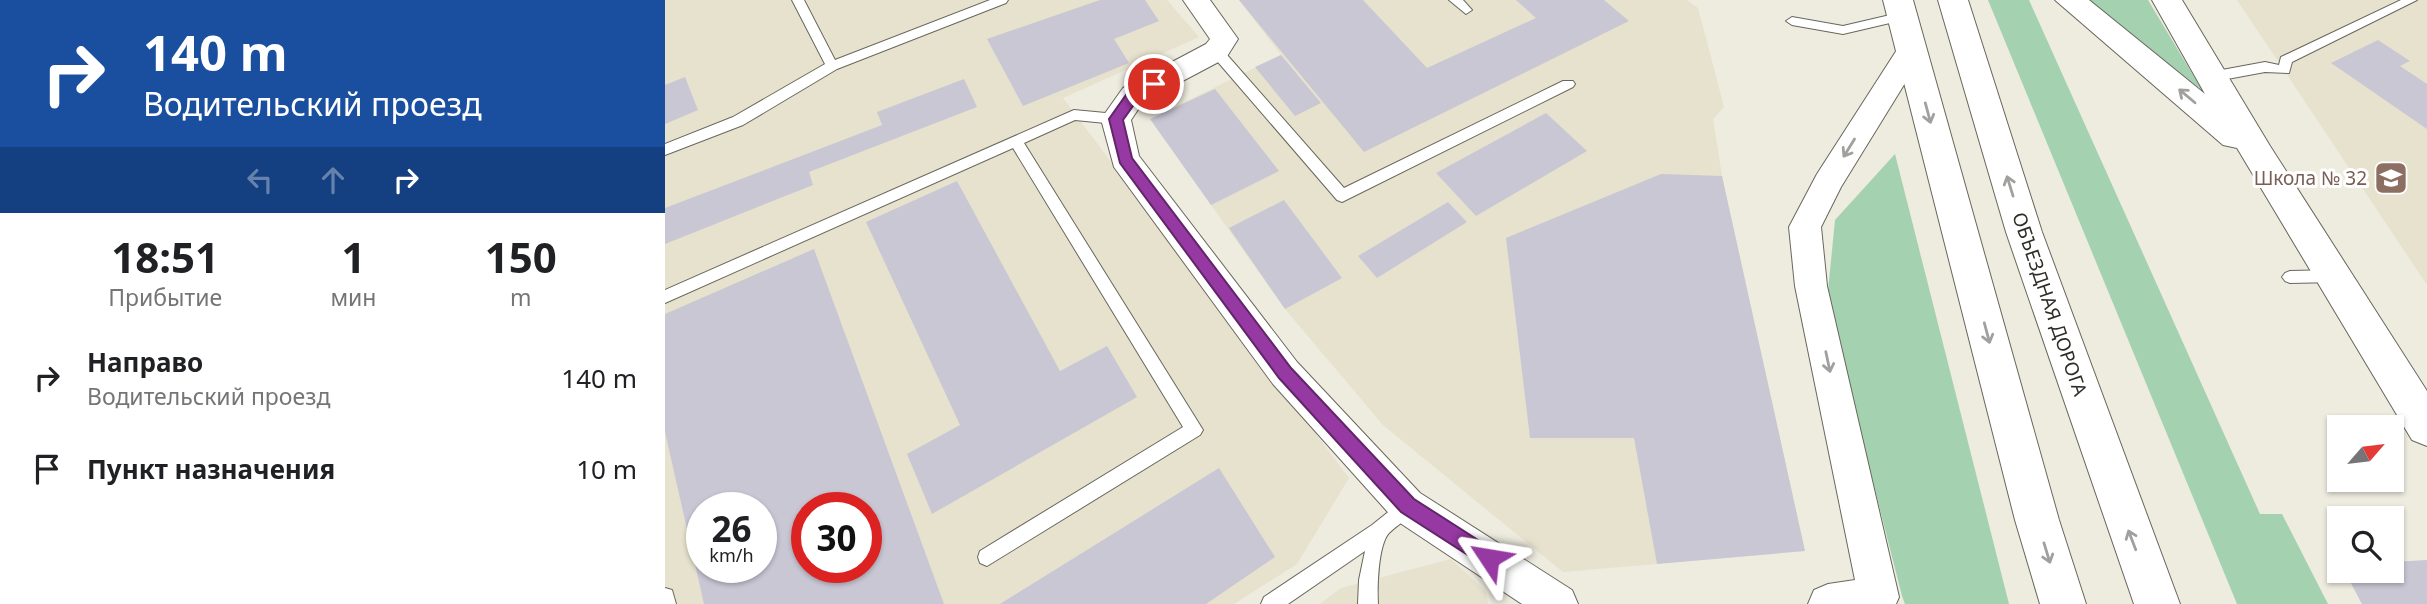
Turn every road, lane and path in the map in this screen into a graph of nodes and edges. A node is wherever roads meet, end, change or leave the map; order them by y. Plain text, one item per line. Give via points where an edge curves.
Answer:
1 (798, 0) edge
2 (1002, 0) edge
3 (1196, 0) edge
4 (1455, 0) edge
5 (1953, 0) edge
6 (2070, 0) edge
7 (2167, 0) edge
8 (2411, 0) edge
9 (1466, 10) dead end
10 (1792, 21) dead end
11 (1904, 22) edge
12 (1216, 51) junction
13 (832, 66) junction
14 (2211, 76) junction
15 (1568, 84) dead end
16 (1116, 119) junction
17 (1017, 143) junction
18 (665, 150) edge
19 (2258, 155) junction
20 (2290, 276) dead end
21 (2335, 276) junction
22 (665, 297) edge
23 (2427, 427) edge
24 (1407, 506) junction
25 (1378, 531) junction
26 (987, 557) dead end
27 (665, 597) edge
28 (1880, 600) edge
29 (666, 604) edge
30 (1271, 604) edge
31 (1368, 604) edge
32 (1558, 604) edge
33 (1828, 604) edge
34 (2063, 604) edge
35 (2157, 604) edge

1 - 13 lane
2 - 13 lane
3 - 12 street via 1224,39
4 - 9 lane
35 -> 5 main road, ОБЪЕЗДНАЯ ДОРОГА via 2024,232
19 -> 6 main road
7 - 14 main road
8 - 14 lane via 2286,60 2284,70 2265,67
10 - 11 lane via 1843,30
11 -> 28 street via 1805,227 1811,286
11 -> 34 main road
12 - 15 lane via 1342,196
12 - 16 street via 1133,95
13 - 18 lane via 738,121
14 - 19 main road
16 - 17 lane via 1074,115
16 - 24 street via 1125,159 1269,352
17 - 22 lane
17 - 26 lane via 1194,430
19 - 21 main road
20 - 21 lane
21 - 23 main road
24 - 25 lane
24 - 32 street
25 - 30 lane
25 - 31 lane
27 - 29 lane
28 - 33 street

